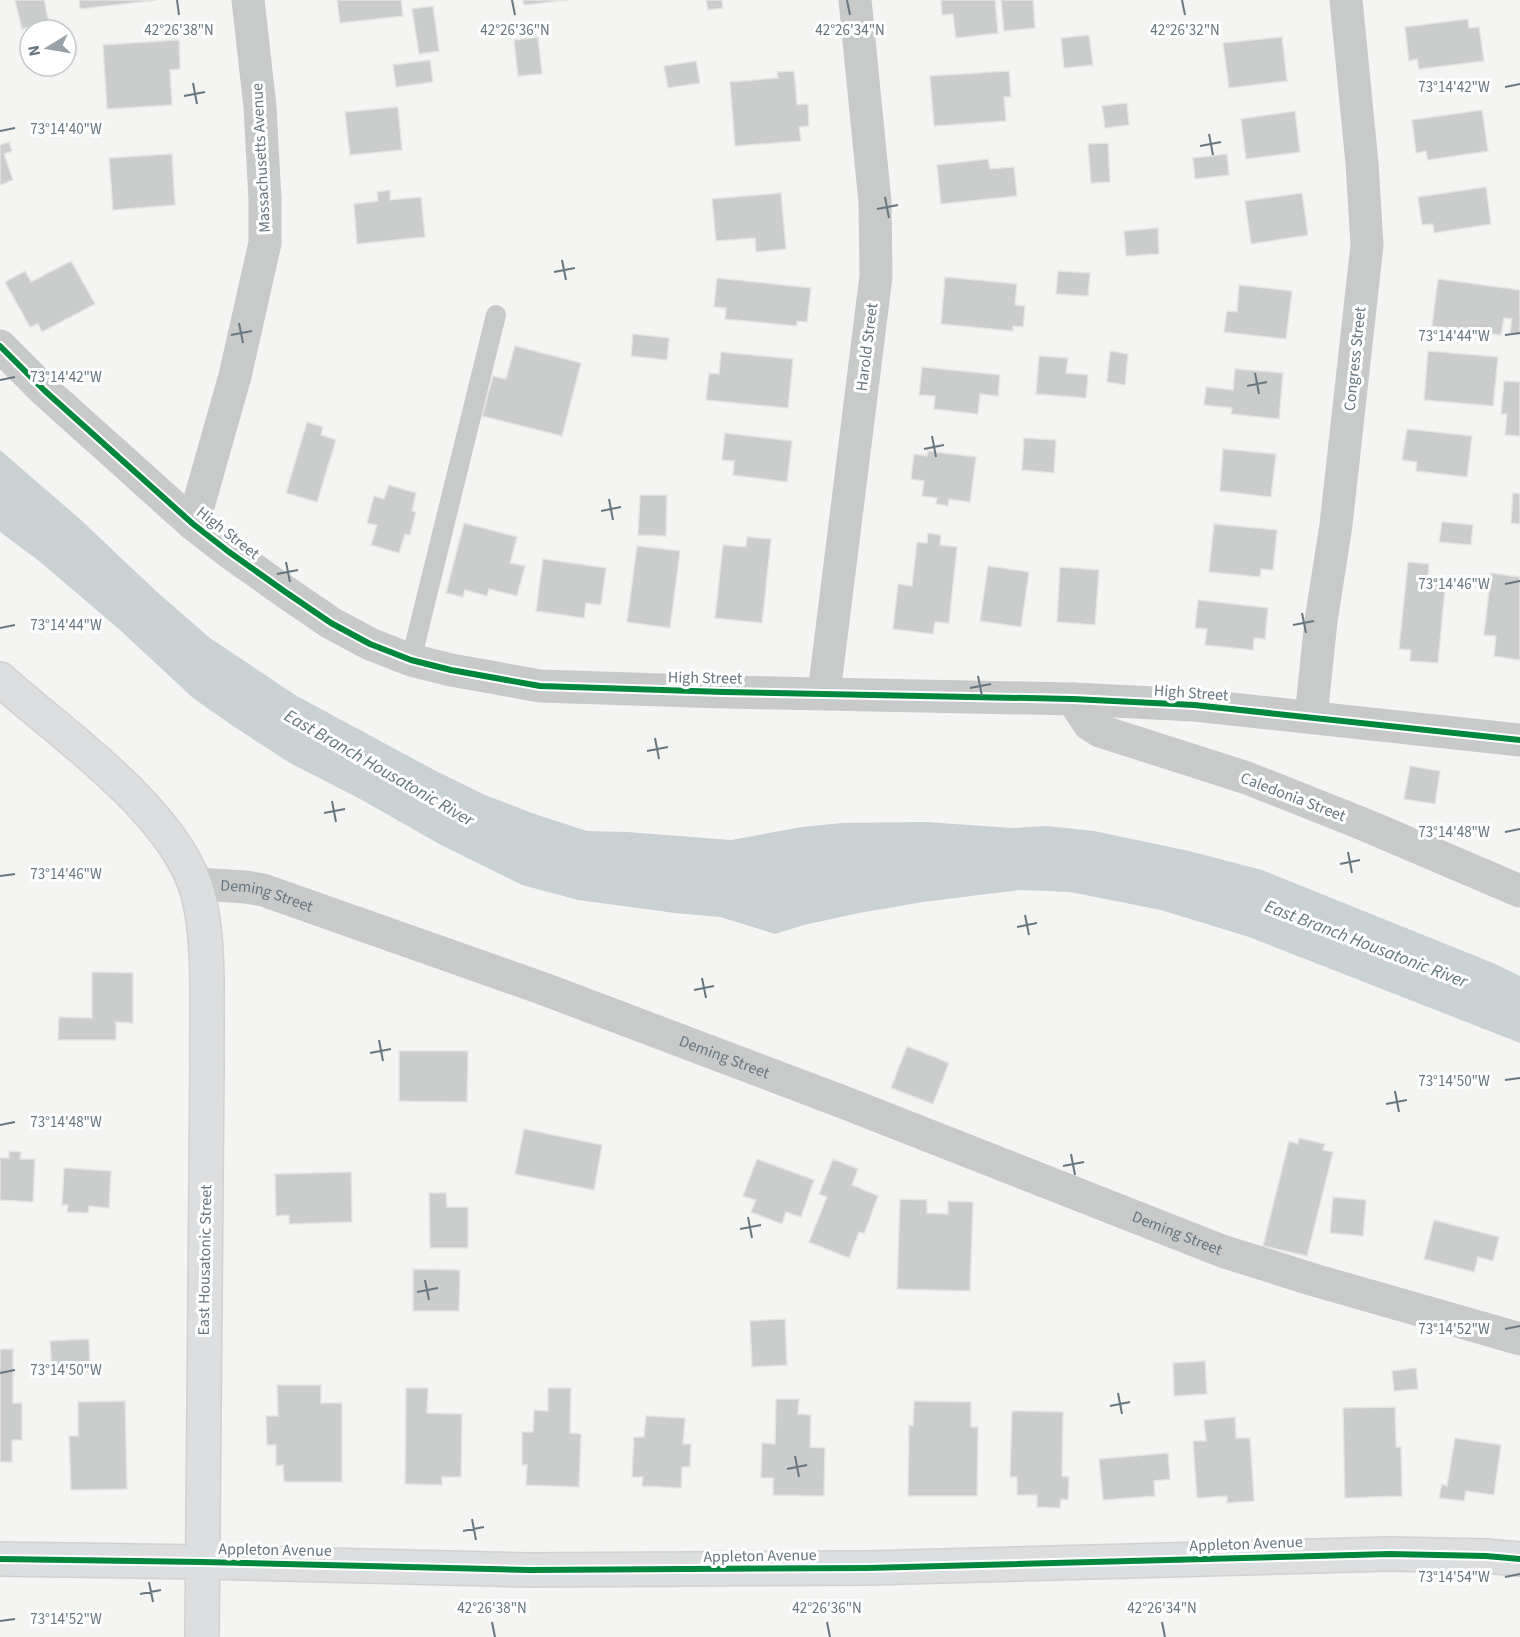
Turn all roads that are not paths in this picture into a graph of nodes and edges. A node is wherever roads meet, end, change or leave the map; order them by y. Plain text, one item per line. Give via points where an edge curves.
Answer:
1 (248, 0) edge
2 (855, 0) edge
3 (1346, 0) edge
4 (496, 315) dead end
5 (0, 346) edge
6 (193, 524) junction
7 (411, 660) junction
8 (0, 679) edge
9 (824, 693) junction
10 (1073, 699) junction
11 (1311, 717) junction
12 (1520, 740) edge
13 (194, 884) junction
14 (1520, 891) edge
15 (1520, 1339) edge
16 (0, 1559) edge
17 (1520, 1559) edge
18 (202, 1562) junction
19 (202, 1637) edge

1 - 6 street, Massachusetts Avenue via 260,106 265,243 235,376
2 - 9 street, Harold Street via 875,202 876,276
3 - 11 street, Congress Street via 1367,245
4 - 7 lane
5 - 6 street, High Street
6 - 7 street, High Street via 331,622 370,644
7 - 9 street, High Street via 540,686
8 - 13 street via 151,815 185,862
9 - 10 street, High Street
10 - 11 street, High Street via 1194,705
10 - 14 street, Caledonia Street via 1089,724 1100,731 1247,778
11 - 12 street, High Street
13 - 15 street, Deming Street via 263,890 754,1068 1222,1251
13 - 18 street, East Housatonic Street via 205,937 206,998
16 - 18 street, Appleton Avenue
17 - 18 street, Appleton Avenue via 1338,1555 649,1570
18 - 19 street, East Housatonic Street

